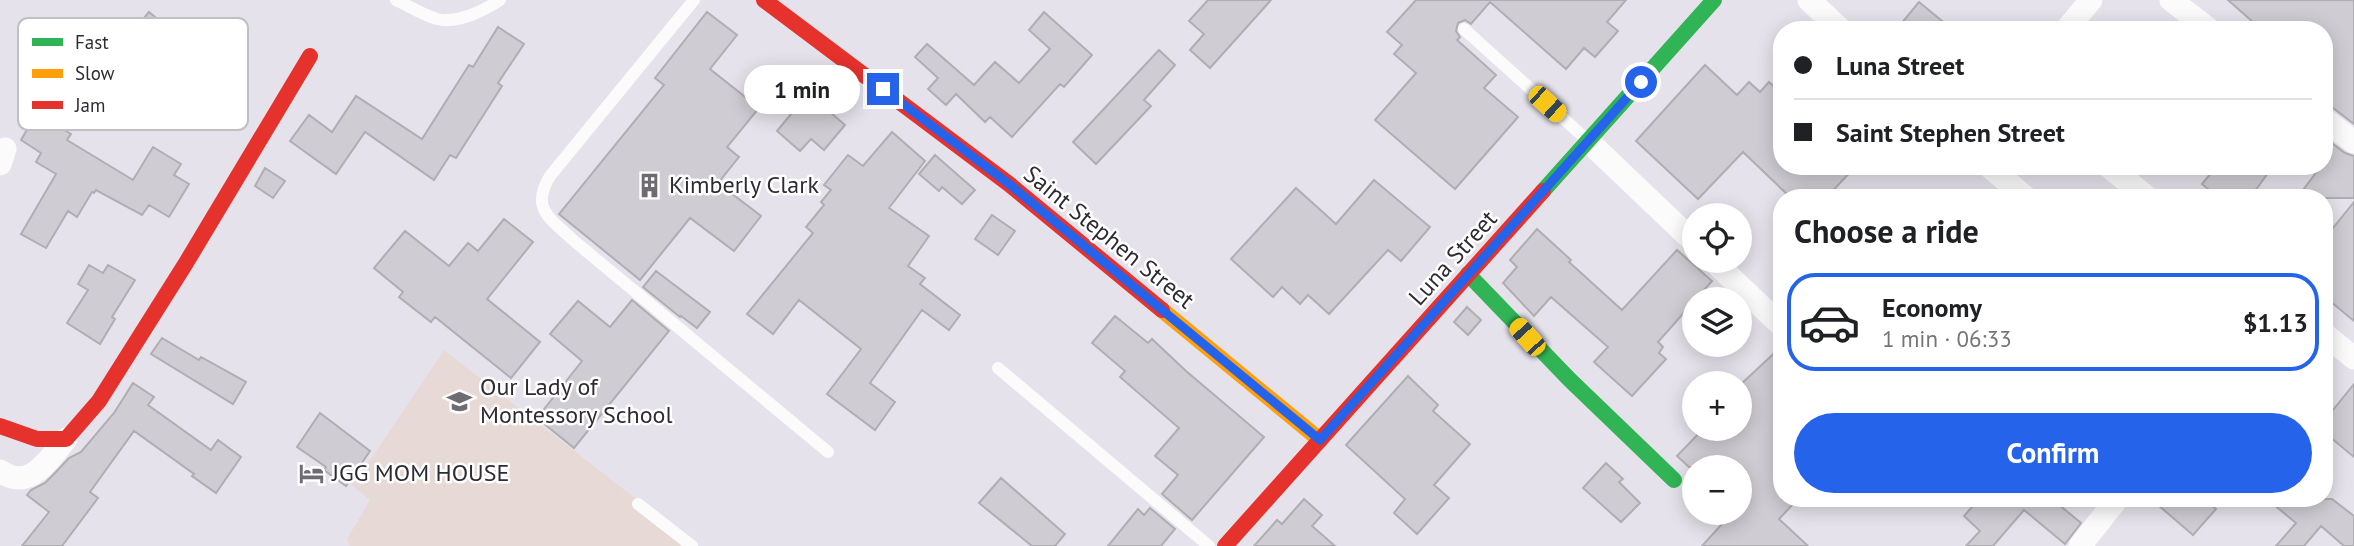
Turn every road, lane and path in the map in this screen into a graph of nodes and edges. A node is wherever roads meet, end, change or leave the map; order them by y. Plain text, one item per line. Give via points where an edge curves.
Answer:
1 (396, 0) edge
2 (500, 0) edge
3 (694, 0) edge
4 (764, 0) edge
5 (1713, 0) edge
6 (1809, 0) edge
7 (2091, 0) edge
8 (2171, 0) edge
9 (782, 5) edge
10 (1831, 21) edge
11 (2074, 21) edge
12 (2198, 21) edge
13 (1464, 29) dead end
14 (310, 56) dead end
15 (2333, 126) edge
16 (1589, 142) junction
17 (2354, 142) edge
18 (1999, 175) edge
19 (2119, 175) edge
20 (2016, 189) edge
21 (2137, 189) edge
22 (1682, 231) edge
23 (1726, 273) edge
24 (1468, 274) junction
25 (1773, 318) edge
26 (2333, 341) edge
27 (2354, 358) edge
28 (998, 368) dead end
29 (0, 426) edge
30 (66, 439) junction
31 (1320, 440) junction
32 (828, 452) dead end
33 (0, 471) edge
34 (1674, 480) dead end
35 (638, 504) dead end
36 (2111, 507) edge
37 (692, 546) edge
38 (1209, 546) edge
39 (1224, 546) edge
40 (2080, 546) edge

1 - 2 lane via 439,19 461,18
3 - 32 lane via 550,176 541,203 547,216 573,240
4 - 9 street, Saint Stephen Street
5 - 16 street, Luna Street
6 - 10 street
7 - 11 street
8 - 12 street
9 - 31 street, Saint Stephen Street via 1009,184
13 - 16 lane
14 - 30 street via 99,401
15 - 17 street
16 - 22 street
16 - 24 street, Luna Street
18 - 20 street
19 - 21 street
23 - 25 street
24 - 31 street, Luna Street
24 - 34 street via 1626,437
26 - 27 street
28 - 38 lane
29 - 30 street via 37,439
30 - 33 street via 34,474 22,480 10,479
31 - 39 street, Luna Street
35 - 37 lane
36 - 40 street

